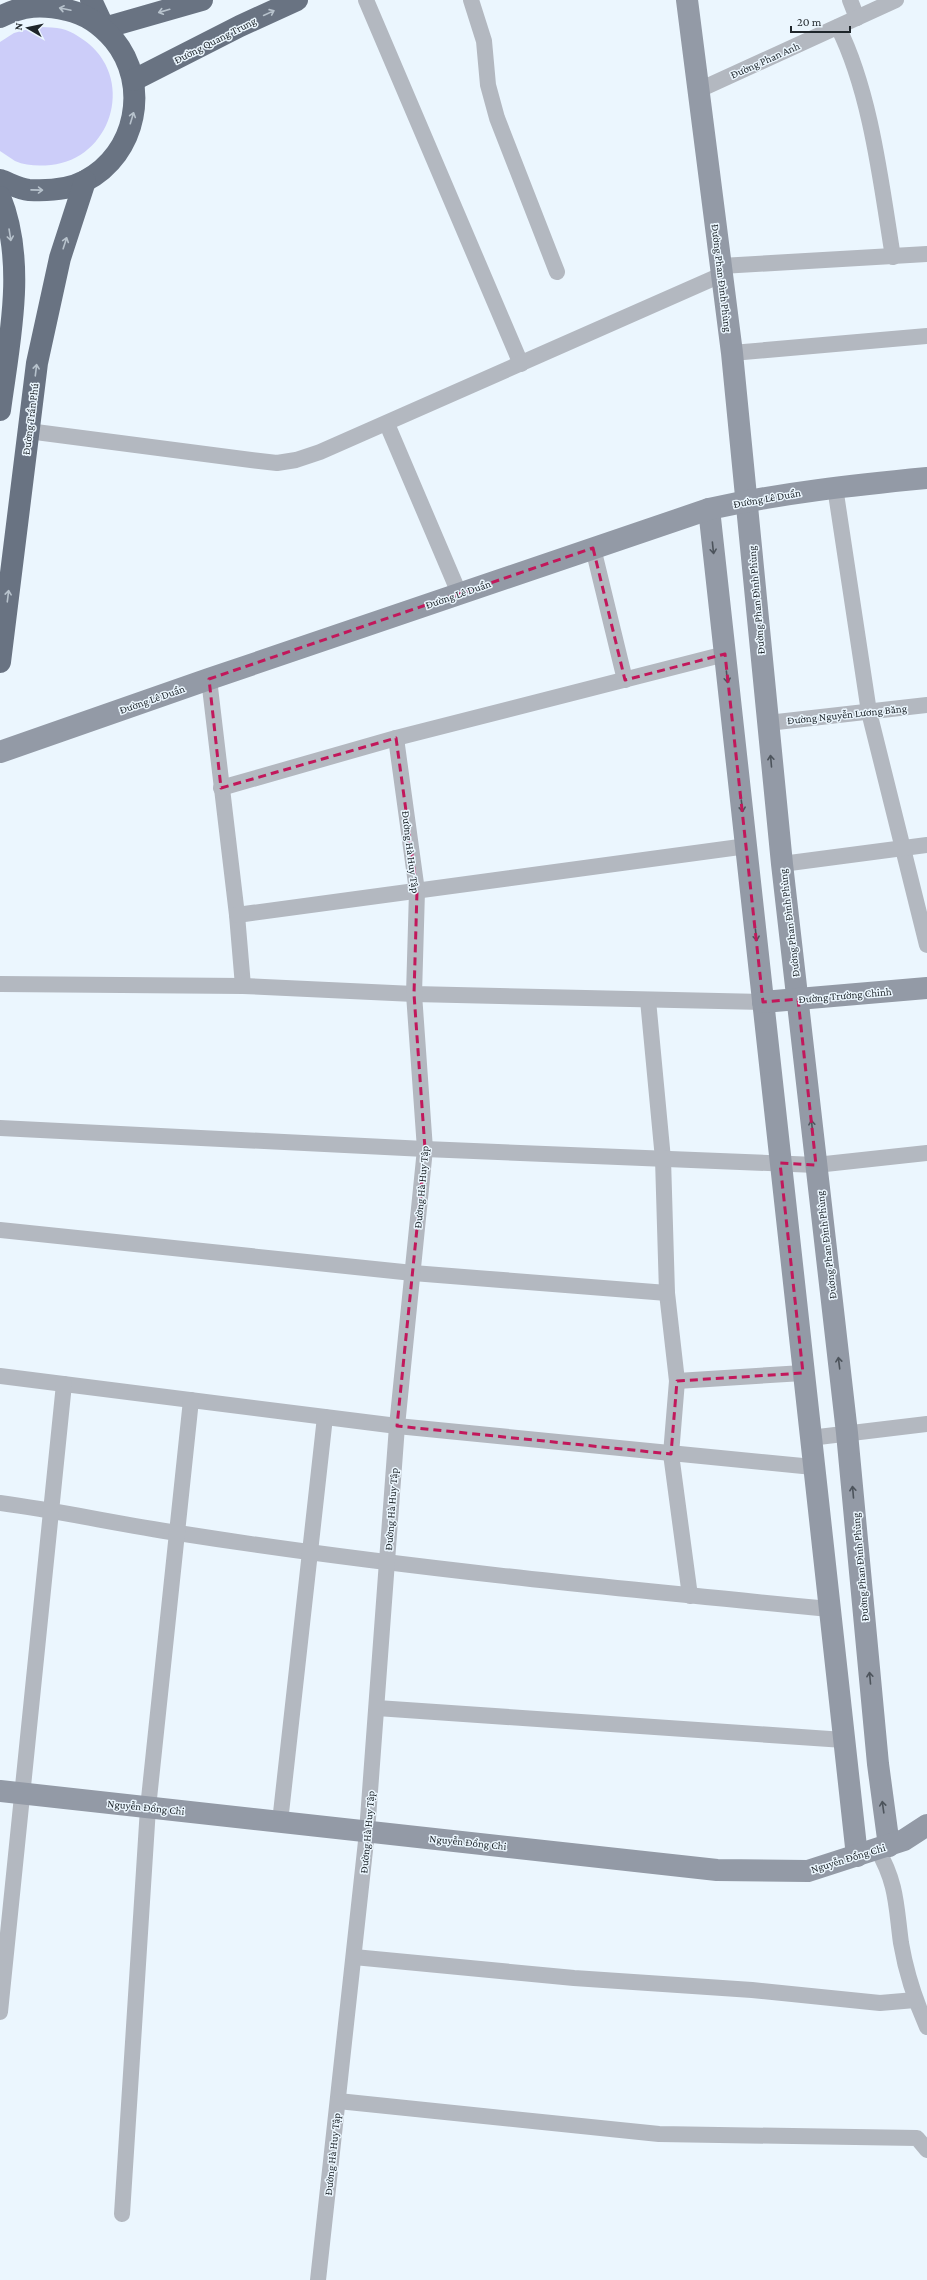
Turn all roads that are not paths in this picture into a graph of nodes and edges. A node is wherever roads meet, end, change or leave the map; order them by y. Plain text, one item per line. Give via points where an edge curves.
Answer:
1 (91, 0) edge
2 (202, 0) edge
3 (297, 0) edge
4 (366, 0) edge
5 (471, 0) edge
6 (687, 0) edge
7 (850, 0) edge
8 (896, 0) edge
9 (0, 17) edge
10 (857, 18) junction
11 (838, 27) junction
12 (104, 28) junction
13 (134, 80) junction
14 (699, 90) junction
15 (0, 180) edge
16 (85, 181) junction
17 (0, 197) edge
18 (927, 254) edge
19 (893, 257) junction
20 (721, 270) junction
21 (557, 272) dead end
22 (0, 309) edge
23 (927, 336) edge
24 (732, 353) junction
25 (6, 364) junction
26 (521, 364) junction
27 (0, 410) edge
28 (387, 424) junction
29 (28, 431) junction
30 (927, 478) edge
31 (835, 487) junction
32 (747, 501) junction
33 (709, 509) junction
34 (594, 548) junction
35 (460, 593) junction
36 (725, 654) junction
37 (0, 662) edge
38 (209, 678) junction
39 (625, 680) junction
40 (927, 705) edge
41 (870, 712) junction
42 (768, 723) junction
43 (396, 738) junction
44 (0, 752) edge
45 (221, 788) junction
46 (927, 845) edge
47 (747, 846) junction
48 (903, 848) junction
49 (782, 864) junction
50 (417, 891) junction
51 (237, 915) junction
52 (927, 945) edge
53 (0, 984) edge
54 (243, 986) junction
55 (927, 988) edge
56 (414, 994) junction
57 (798, 999) junction
58 (648, 1000) junction
59 (762, 1002) junction
60 (0, 1128) edge
61 (425, 1149) junction
62 (927, 1153) edge
63 (663, 1159) junction
64 (780, 1163) junction
65 (816, 1165) junction
66 (0, 1230) edge
67 (412, 1272) junction
68 (667, 1293) junction
69 (803, 1373) junction
70 (0, 1376) edge
71 (677, 1381) junction
72 (64, 1384) junction
73 (191, 1400) junction
74 (325, 1417) junction
75 (927, 1424) edge
76 (397, 1426) junction
77 (848, 1433) junction
78 (810, 1438) junction
79 (671, 1454) junction
80 (813, 1467) junction
81 (0, 1503) edge
82 (52, 1510) junction
83 (177, 1533) junction
84 (310, 1552) junction
85 (387, 1562) junction
86 (690, 1596) junction
87 (829, 1609) junction
88 (376, 1708) junction
89 (844, 1740) junction
90 (0, 1791) edge
91 (24, 1794) junction
92 (148, 1808) junction
93 (280, 1822) junction
94 (927, 1825) edge
95 (368, 1832) junction
96 (883, 1847) junction
97 (857, 1856) junction
98 (354, 1957) junction
99 (915, 2000) junction
100 (0, 2012) edge
101 (927, 2027) edge
102 (338, 2101) junction
103 (927, 2150) edge
104 (122, 2214) dead end
105 (318, 2280) edge

1 - 12 highway
2 -> 12 highway
13 -> 3 highway, Đường Quang Trung
4 - 26 street
5 - 21 street via 484,41 488,85 496,118
6 - 14 street, Đường Phan Đình Phùng
7 - 10 street
8 - 10 street, Đường Phan Anh
12 -> 9 highway via 77,12 47,5 16,9
10 - 11 street, Đường Phan Anh
11 - 14 street, Đường Phan Anh
11 - 19 street via 850,50 862,90
12 - 13 highway via 124,52
16 -> 13 highway via 109,163 126,139 135,110
14 - 20 street, Đường Phan Đình Phùng
15 -> 16 highway via 28,190 57,190
29 -> 16 highway, Đường Trần Phú via 37,363 60,258
17 -> 25 highway via 6,213 13,260 14,290
18 - 19 street
19 - 20 street
20 - 24 street, Đường Phan Đình Phùng
20 - 26 street
22 - 25 highway via 4,320
23 - 24 street
24 - 32 street, Đường Phan Đình Phùng
25 - 27 highway
26 - 28 street
28 - 29 street via 320,452 277,463
28 - 35 street
37 -> 29 highway, Đường Trần Phú
30 - 31 street, Đường Lê Duẩn
31 - 32 street, Đường Lê Duẩn
31 - 41 street
32 - 33 street, Đường Lê Duẩn
32 - 42 street, Đường Phan Đình Phùng
33 - 34 street, Đường Lê Duẩn
33 -> 36 street
34 - 35 street, Đường Lê Duẩn
34 - 39 street
35 - 38 street, Đường Lê Duẩn
36 - 39 street
36 -> 47 street
38 - 44 street, Đường Lê Duẩn
38 - 45 street
39 - 43 street
40 - 41 street, Đường Nguyễn Lương Băng
41 - 42 street, Đường Nguyễn Lương Băng
41 - 48 street
49 -> 42 street, Đường Phan Đình Phùng
43 - 45 street
43 - 50 street, Đường Hà Huy Tập
45 - 51 street
46 - 48 street
47 - 50 street
47 -> 59 street
48 - 49 street
48 - 52 street
49 - 57 street, Đường Phan Đình Phùng
50 - 51 street
50 - 56 street, Đường Hà Huy Tập
51 - 54 street
53 - 54 street
54 - 56 street
55 - 57 street, Đường Trường Chinh
56 - 58 street
56 - 61 street, Đường Hà Huy Tập
57 - 59 street, Đường Trường Chinh
65 -> 57 street, Đường Phan Đình Phùng
58 - 59 street
58 - 63 street
59 - 64 street
60 - 61 street
61 - 63 street
61 - 67 street, Đường Hà Huy Tập
62 - 65 street
63 - 64 street
63 - 68 street
64 - 65 street
64 - 69 street
77 -> 65 street, Đường Phan Đình Phùng
66 - 67 street
67 - 68 street
67 - 76 street, Đường Hà Huy Tập
68 - 71 street
69 - 71 street
69 - 78 street
70 - 72 street
71 - 79 street
72 - 73 street
72 - 82 street
73 - 74 street
73 - 83 street
74 - 76 street
74 - 84 street
75 - 77 street
76 - 79 street
76 - 85 street, Đường Hà Huy Tập
77 - 78 street
96 -> 77 street, Đường Phan Đình Phùng
78 - 80 street
79 - 80 street
79 - 86 street
80 - 87 street
81 - 82 street
82 - 83 street
82 - 91 street
83 - 84 street
83 - 92 street
84 - 85 street
84 - 93 street
85 - 86 street
85 - 88 street, Đường Hà Huy Tập
86 - 87 street
87 - 89 street
88 - 89 street
88 - 95 street, Đường Hà Huy Tập
89 - 97 street
90 - 91 street, Nguyễn Đổng Chi
91 - 92 street, Nguyễn Đổng Chi
91 - 100 street
92 - 93 street, Nguyễn Đổng Chi
92 - 104 street
93 - 95 street, Nguyễn Đổng Chi
94 - 96 street, Nguyễn Đổng Chi via 904,1840
95 - 97 street, Nguyễn Đổng Chi via 717,1870 808,1872
95 - 98 street, Đường Hà Huy Tập
96 - 97 street, Nguyễn Đổng Chi
96 - 99 street via 893,1882 901,1943
98 - 99 street via 880,2003
98 - 102 street, Đường Hà Huy Tập
99 - 101 street
102 - 103 street via 659,2134 917,2138
102 - 105 street, Đường Hà Huy Tập

